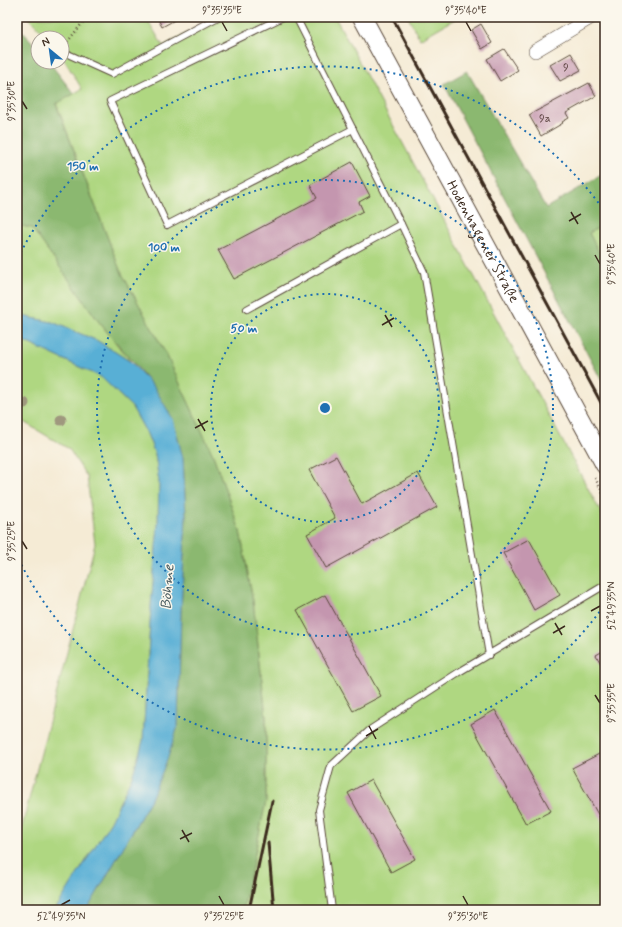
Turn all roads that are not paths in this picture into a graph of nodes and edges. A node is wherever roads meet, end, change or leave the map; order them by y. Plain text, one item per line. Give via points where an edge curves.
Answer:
1 (218, 17) edge
2 (283, 17) edge
3 (296, 17) edge
4 (362, 17) edge
5 (592, 17) edge
6 (535, 51) dead end
7 (70, 54) dead end
8 (353, 129) junction
9 (401, 224) junction
10 (247, 309) dead end
11 (605, 465) edge
12 (605, 585) edge
13 (489, 655) junction
14 (332, 910) edge

1 - 7 lane via 112,74
2 - 8 lane via 110,101 167,225
3 - 8 lane
4 - 11 main road, Hodenhagener Straße
5 - 6 street
8 - 9 lane
9 - 10 lane
9 - 13 lane via 424,272
12 - 13 lane
13 - 14 lane via 371,729 331,766 319,810

